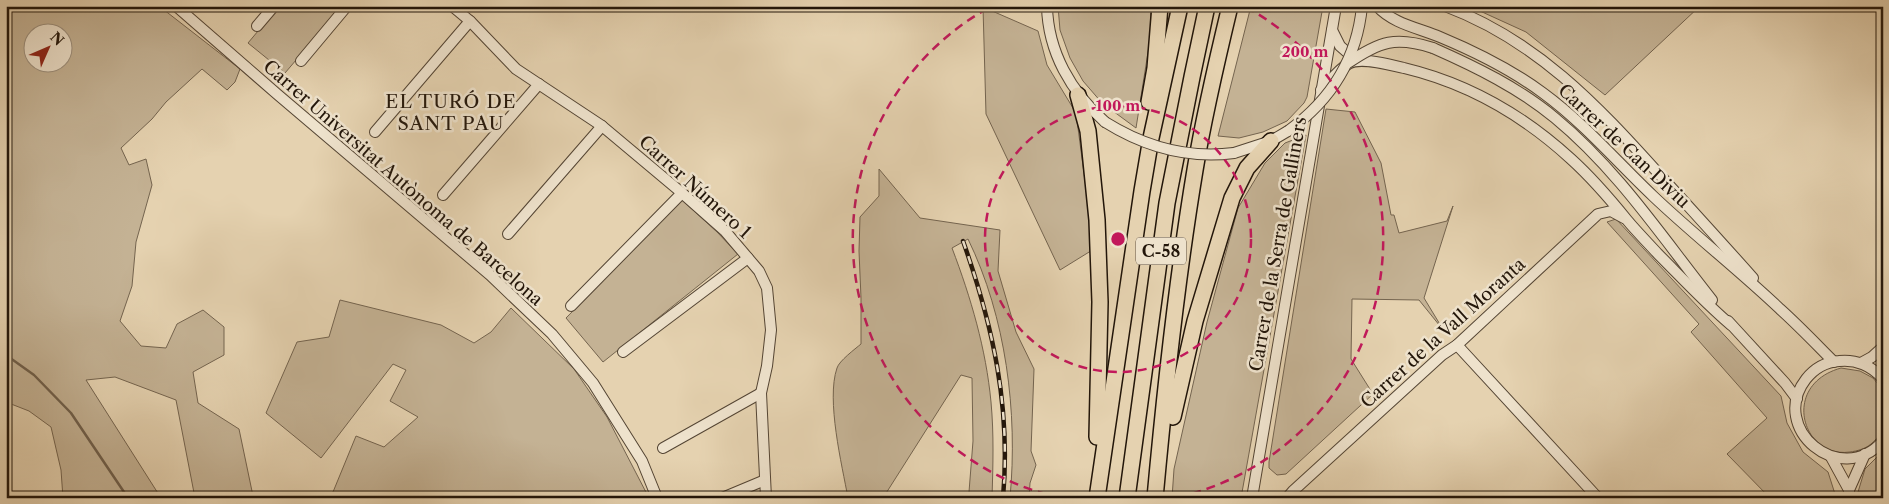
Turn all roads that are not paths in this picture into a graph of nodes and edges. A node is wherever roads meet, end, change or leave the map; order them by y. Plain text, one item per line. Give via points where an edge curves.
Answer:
1 (176, 6) edge
2 (274, 6) edge
3 (348, 6) edge
4 (452, 6) edge
5 (1047, 6) edge
6 (1160, 6) edge
7 (1180, 6) edge
8 (1207, 6) edge
9 (1230, 6) edge
10 (1336, 6) edge
11 (1362, 6) edge
12 (1377, 6) edge
13 (1445, 6) edge
14 (470, 20) junction
15 (257, 26) dead end
16 (1332, 30) junction
17 (301, 61) dead end
18 (1352, 62) junction
19 (539, 84) junction
20 (1321, 90) junction
21 (1078, 95) junction
22 (602, 126) junction
23 (375, 132) dead end
24 (1151, 138) junction
25 (1271, 140) junction
26 (682, 193) junction
27 (443, 195) dead end
28 (1628, 221) junction
29 (508, 234) dead end
30 (748, 258) junction
31 (571, 306) dead end
32 (1780, 309) junction
33 (1731, 325) junction
34 (1458, 345) junction
35 (1883, 347) edge
36 (623, 352) dead end
37 (1834, 362) junction
38 (1861, 363) junction
39 (1883, 379) edge
40 (761, 393) junction
41 (1797, 399) junction
42 (1883, 441) edge
43 (663, 448) dead end
44 (1865, 454) junction
45 (1831, 456) junction
46 (765, 480) junction
47 (1156, 492) edge
48 (1097, 493) edge
49 (1255, 494) edge
50 (1849, 494) edge
51 (657, 498) edge
52 (722, 498) edge
53 (766, 498) edge
54 (1127, 498) edge
55 (1287, 498) edge
56 (1598, 498) edge

1 - 51 street, Carrer Universitat Autònoma de Barcelona via 490,275 552,334 593,383 642,460
2 - 15 street
3 - 17 street
4 - 14 street, Carrer Número 1
5 - 21 street via 1054,48
6 - 24 highway via 1149,104
7 - 24 highway, C-58
8 - 54 highway, C-58 via 1167,203
9 - 47 highway via 1195,170 1171,338
10 - 16 street, Carrer de la Serra de Galliners
11 - 18 street, bridge
12 - 32 street, Carrer de Can Diviu via 1400,23 1438,36 1497,64 1565,109 1652,196
13 - 32 street, Carrer de Can Diviu via 1504,35 1576,86
14 - 19 street, Carrer Número 1 via 516,69
14 - 23 street
16 - 18 street
16 - 20 street, Carrer de la Serra de Galliners
18 - 20 street, Carrer de Can Diviu
18 - 25 street, bridge via 1319,105 1288,131
18 - 28 street, Carrer de Can Diviu via 1392,65 1430,75 1466,88 1508,111 1572,160
18 - 33 street, Carrer de Can Diviu, bridge via 1368,49 1394,41 1415,42 1495,77 1525,96 1555,118 1607,168
19 - 22 street, Carrer Número 1
19 - 27 street
20 - 49 street, Carrer de la Serra de Galliners
21 - 25 street, bridge via 1105,122 1121,132 1178,153 1234,152
21 - 48 highway via 1088,131 1097,220 1100,302
22 - 26 street, Carrer Número 1
22 - 29 street
24 - 48 highway, C-58
25 - 47 highway via 1247,168 1232,198 1186,352
26 - 30 street, Carrer Número 1 via 725,231
26 - 31 street
28 - 33 street, Carrer de Can Diviu
28 - 34 street, Carrer de la Vall Moranta via 1611,211 1598,214
30 - 36 street
30 - 40 street, Carrer Número 1 via 767,288 771,330
32 - 37 street, Carrer de Can Diviu
33 - 41 street, Carrer de Can Diviu
34 - 55 street, Carrer de la Vall Moranta via 1442,355
34 - 56 street
35 - 38 street
37 - 38 street
37 - 41 street via 1812,373
38 - 39 street
40 - 43 street
40 - 46 street, Carrer Número 1
41 - 45 street via 1796,415 1803,435 1817,450
42 - 44 street
44 - 45 street via 1848,458
44 - 50 street
45 - 50 street
46 - 52 street
46 - 53 street, Carrer Número 1

